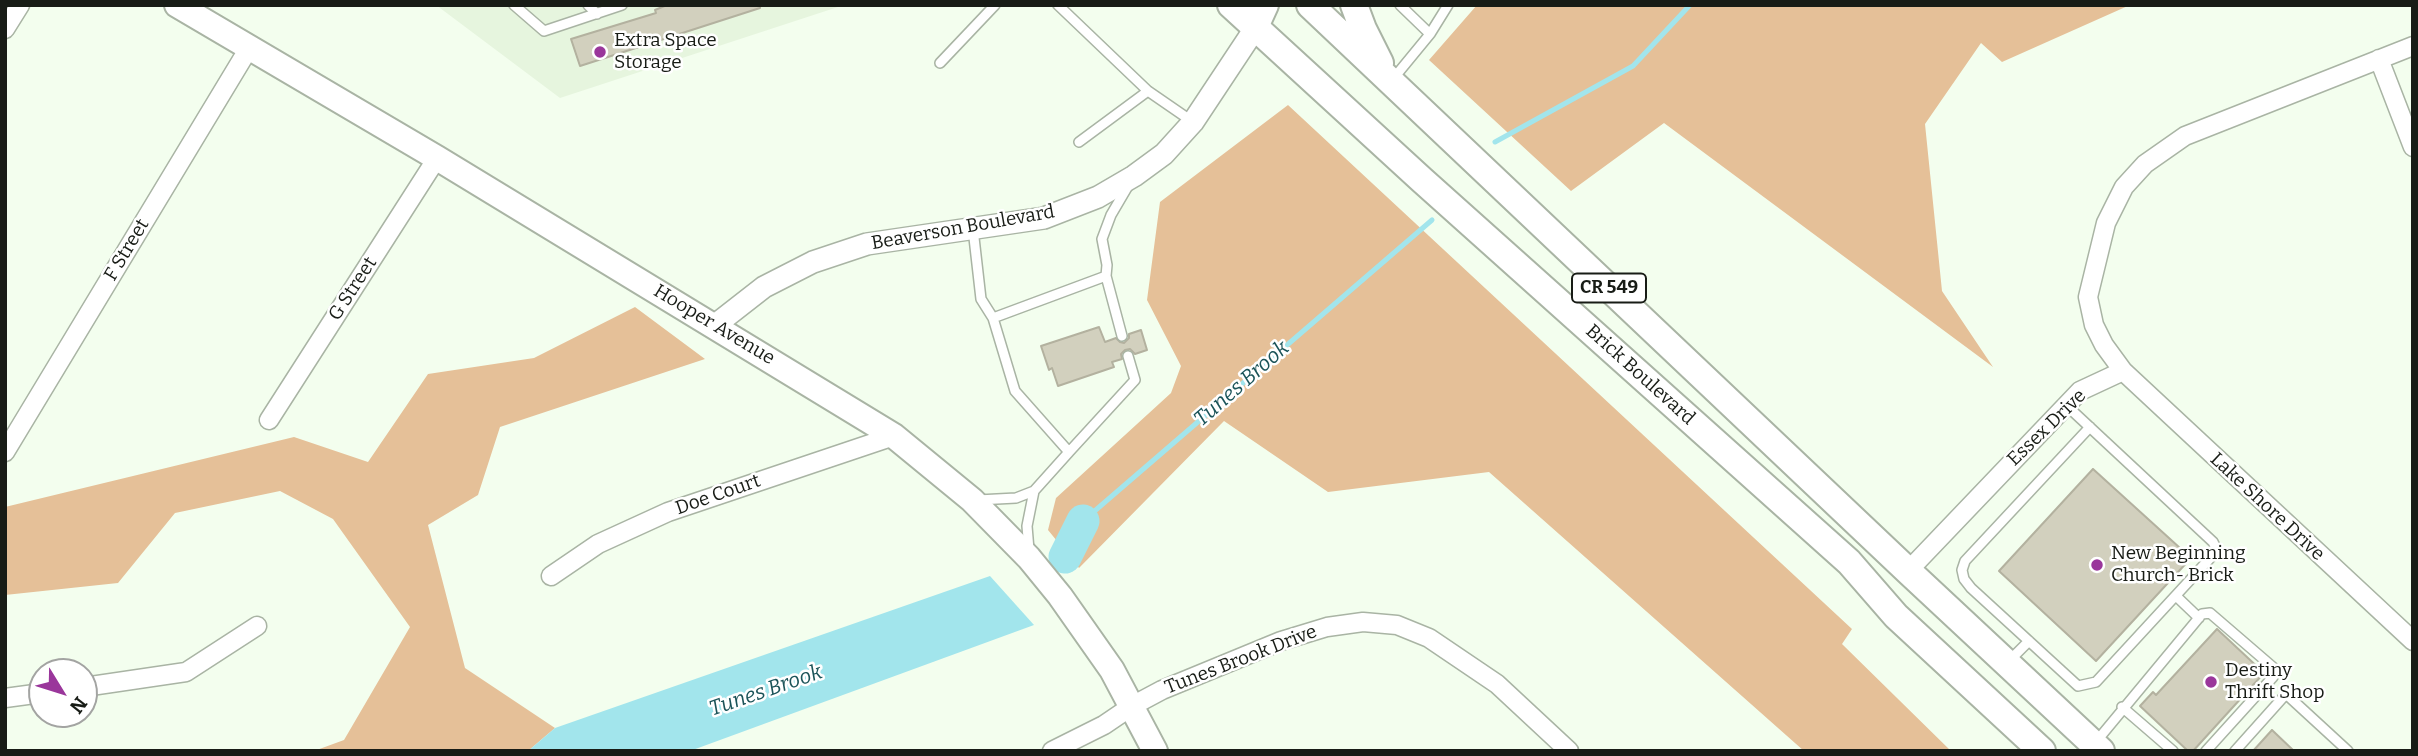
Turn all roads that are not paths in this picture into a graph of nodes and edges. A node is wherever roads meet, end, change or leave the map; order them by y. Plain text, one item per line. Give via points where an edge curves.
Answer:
1 (20, 5) edge
2 (177, 5) edge
3 (514, 5) edge
4 (588, 5) edge
5 (622, 5) edge
6 (995, 5) edge
7 (1058, 5) edge
8 (1231, 5) edge
9 (1310, 5) edge
10 (1354, 5) edge
11 (1400, 5) edge
12 (1447, 5) edge
13 (597, 14) junction
14 (1261, 16) edge
15 (5, 29) edge
16 (1430, 34) junction
17 (2413, 46) edge
18 (248, 48) junction
19 (2379, 59) junction
20 (940, 63) dead end
21 (1390, 81) junction
22 (1148, 91) junction
23 (1193, 122) junction
24 (1079, 142) dead end
25 (2413, 146) edge
26 (438, 158) junction
27 (1134, 176) junction
28 (972, 227) junction
29 (1106, 276) junction
30 (993, 318) junction
31 (714, 326) junction
32 (1122, 337) dead end
33 (1128, 356) dead end
34 (2123, 371) junction
35 (2066, 405) junction
36 (269, 420) dead end
37 (2090, 427) junction
38 (894, 436) junction
39 (5, 452) edge
40 (1069, 452) junction
41 (1034, 491) junction
42 (972, 500) junction
43 (1029, 558) junction
44 (1849, 562) junction
45 (1908, 571) junction
46 (551, 576) dead end
47 (2176, 596) junction
48 (2199, 618) junction
49 (257, 626) dead end
50 (2028, 640) junction
51 (2413, 641) edge
52 (2007, 663) junction
53 (98, 685) edge
54 (28, 695) edge
55 (5, 698) edge
56 (1132, 706) junction
57 (2122, 707) junction
58 (2097, 747) edge
59 (1052, 751) edge
60 (1155, 751) edge
61 (1569, 751) edge
62 (2042, 751) edge
63 (2173, 751) edge
64 (2206, 751) edge
65 (2235, 751) edge
66 (2348, 751) edge

1 - 15 street
2 - 18 main road, Hooper Avenue
3 - 13 lane via 544,31
4 - 13 lane
5 - 13 lane
6 - 20 lane
7 - 22 lane
8 - 14 main road, Brick Boulevard / CR 549
9 - 21 main road, Brick Boulevard / CR 549
10 - 21 main road
11 - 16 lane
12 - 16 lane
14 - 23 street, Beaverson Boulevard
14 - 44 main road, Brick Boulevard / CR 549 via 1422,180
16 - 21 lane
17 - 19 street
18 - 26 main road, Hooper Avenue
18 - 39 street, F Street
19 - 25 street
19 - 34 street via 2185,136 2145,163 2124,187 2106,223 2088,297 2094,325
21 - 45 main road, Brick Boulevard / CR 549
22 - 23 lane
22 - 24 lane
23 - 27 street, Beaverson Boulevard via 1164,154
26 - 31 main road, Hooper Avenue
26 - 36 street, G Street
27 - 28 street, Beaverson Boulevard via 1098,197 1044,218
27 - 29 lane via 1101,239
28 - 30 lane via 981,299
28 - 31 street, Beaverson Boulevard via 867,244 813,262 764,287
29 - 30 lane
29 - 32 lane
30 - 40 lane via 1015,391
31 - 38 main road, Hooper Avenue
33 - 40 lane via 1135,380
34 - 35 street, Essex Drive via 2080,391
34 - 51 street, Lake Shore Drive
35 - 37 lane
35 - 45 street, Essex Drive
37 - 47 lane via 2213,542 2214,554
37 - 50 lane via 1965,561 1962,570 1971,588
38 - 42 main road, Hooper Avenue
38 - 46 street, Doe Court via 668,512 598,544
40 - 41 lane
41 - 42 lane via 1016,498
41 - 43 lane via 1027,526
42 - 43 main road, Hooper Avenue
43 - 56 main road, Hooper Avenue via 1081,624
44 - 45 main road
44 - 62 main road, Brick Boulevard / CR 549 via 1896,616
45 - 52 main road, Brick Boulevard / CR 549
47 - 48 lane
47 - 50 lane via 2088,686 2078,686
48 - 57 lane
48 - 64 lane via 2210,613 2275,669 2273,677
49 - 53 street via 186,672
50 - 52 lane
52 - 58 main road, Brick Boulevard / CR 549
54 - 55 street
56 - 59 street, Tunes Brook Drive
56 - 60 main road, Hooper Avenue
56 - 61 street, Tunes Brook Drive via 1280,641 1326,627 1363,622 1396,625 1429,638 1497,684
57 - 58 lane
57 - 63 lane
65 - 66 lane via 2286,694

